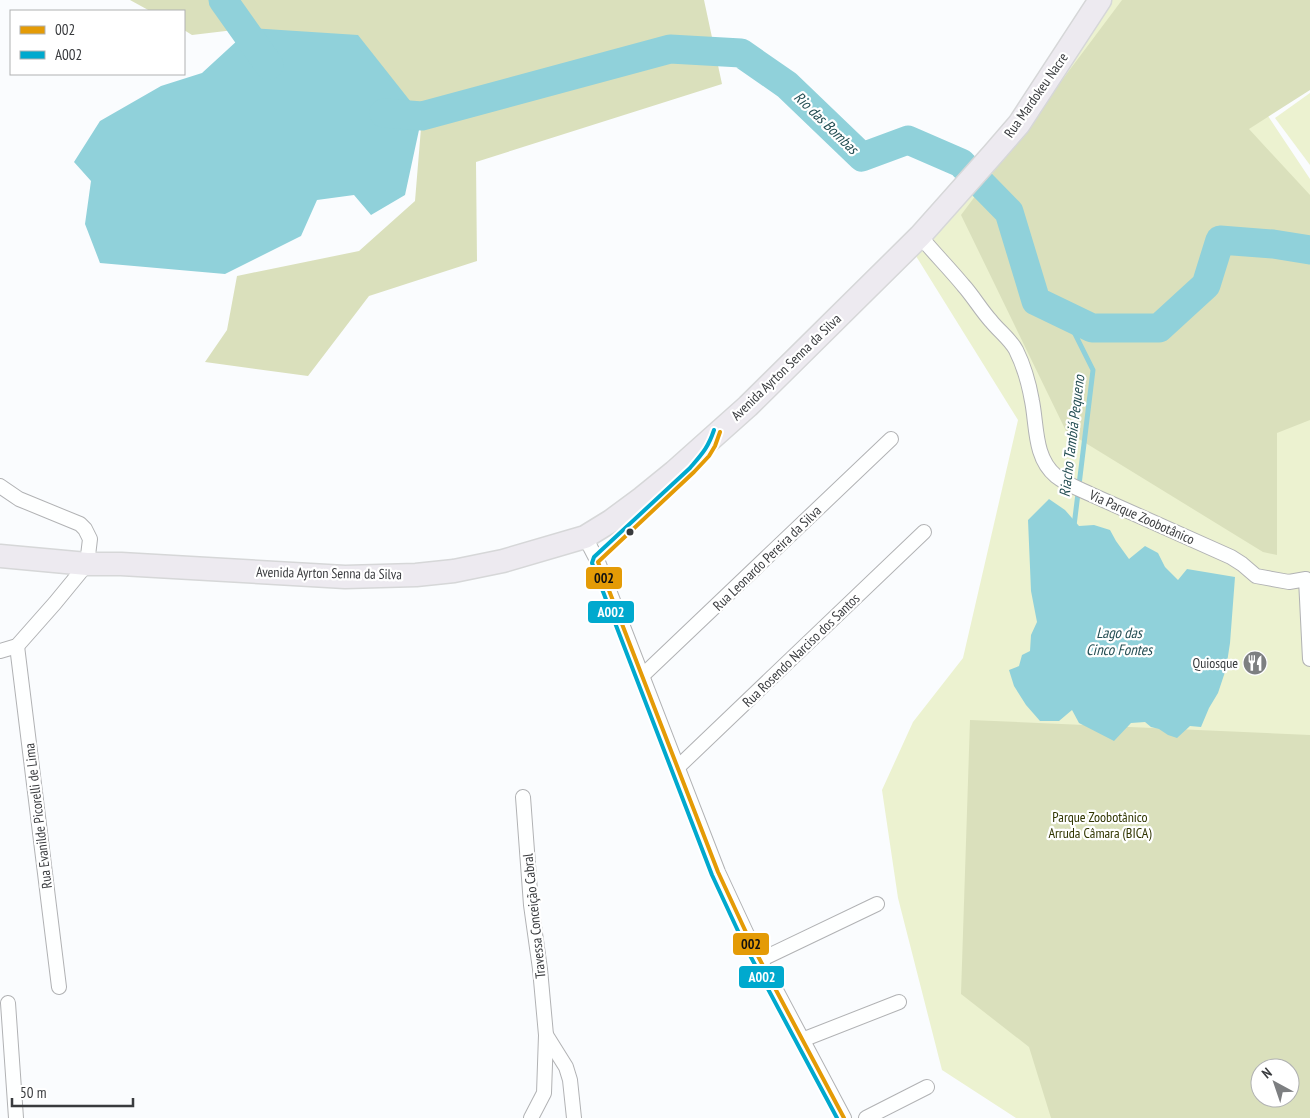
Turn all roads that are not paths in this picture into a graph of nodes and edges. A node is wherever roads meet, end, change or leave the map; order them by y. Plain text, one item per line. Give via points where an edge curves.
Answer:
1 (1100, 0) edge
2 (945, 208) joint
3 (920, 236) junction
4 (891, 439) dead end
5 (0, 486) edge
6 (924, 532) dead end
7 (585, 537) junction
8 (0, 556) edge
9 (88, 564) junction
10 (17, 646) junction
11 (0, 650) edge
12 (1310, 659) edge
13 (642, 676) junction
14 (677, 768) junction
15 (524, 797) dead end
16 (877, 904) dead end
17 (760, 960) junction
18 (59, 987) dead end
19 (899, 1002) dead end
20 (8, 1003) dead end
21 (546, 1035) junction
22 (802, 1040) junction
23 (927, 1087) dead end
24 (16, 1118) edge
25 (531, 1118) edge
26 (574, 1118) edge
27 (844, 1118) edge
28 (866, 1118) edge

1 - 2 main road, Rua Mardokeu Nacre via 1018,124
2 - 3 main road, Avenida Ayrton Senna da Silva
3 - 7 main road, Avenida Ayrton Senna da Silva via 734,419 642,498
3 - 12 street, Via Parque Zoobotânico via 1015,349 1025,371 1039,449 1055,476 1231,557 1256,576 1289,582 1306,578
4 - 13 street, Rua Leonardo Pereira da Silva
5 - 9 street via 19,498 80,524 90,539
6 - 14 street, Rua Rosendo Narciso dos Santos
7 - 9 main road, Avenida Ayrton Senna da Silva via 503,561 416,575 345,577
7 - 13 street via 598,562
8 - 9 main road, Avenida Ayrton Senna da Silva
9 - 10 street
10 - 11 street
10 - 18 street, Rua Evanilde Picorelli de Lima
13 - 14 street
14 - 17 street via 718,872
15 - 21 street, Travessa Conceição Cabral via 531,905
16 - 17 street
17 - 22 street
19 - 22 street
20 - 24 street
21 - 25 street, Travessa Conceição Cabral via 544,1093
21 - 26 street, Travessa Conceição Cabral via 566,1067
22 - 27 street
23 - 28 street

